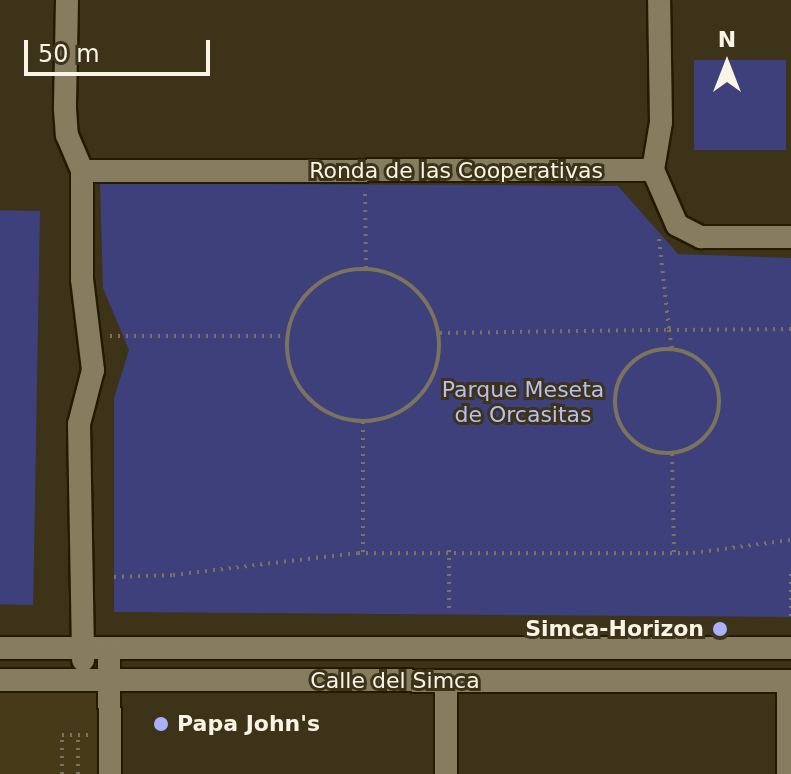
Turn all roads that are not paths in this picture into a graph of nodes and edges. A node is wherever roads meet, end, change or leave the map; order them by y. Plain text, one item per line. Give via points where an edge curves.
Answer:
1 (67, 0) edge
2 (659, 0) edge
3 (653, 170) junction
4 (82, 171) junction
5 (791, 237) edge
6 (0, 648) edge
7 (83, 648) junction
8 (791, 648) edge
9 (109, 649) junction
10 (0, 680) edge
11 (83, 680) junction
12 (110, 681) junction
13 (446, 681) junction
14 (790, 681) edge
15 (110, 774) edge
16 (446, 774) edge
17 (788, 774) edge

1 - 4 street via 66,122
2 - 3 street via 661,122
3 - 4 street, Ronda de las Cooperativas
3 - 5 street via 677,225 701,237
4 - 7 street via 82,279 93,370 79,424
6 - 7 street, Calle del Simca
7 - 9 street, Calle del Simca
7 - 11 street
8 - 9 street, Calle del Simca
9 - 12 street
10 - 11 street, Calle del Simca
11 - 12 street, Calle del Simca
12 - 13 street, Calle del Simca
12 - 15 street
13 - 14 street, Calle del Simca
13 - 16 street
14 - 17 street

